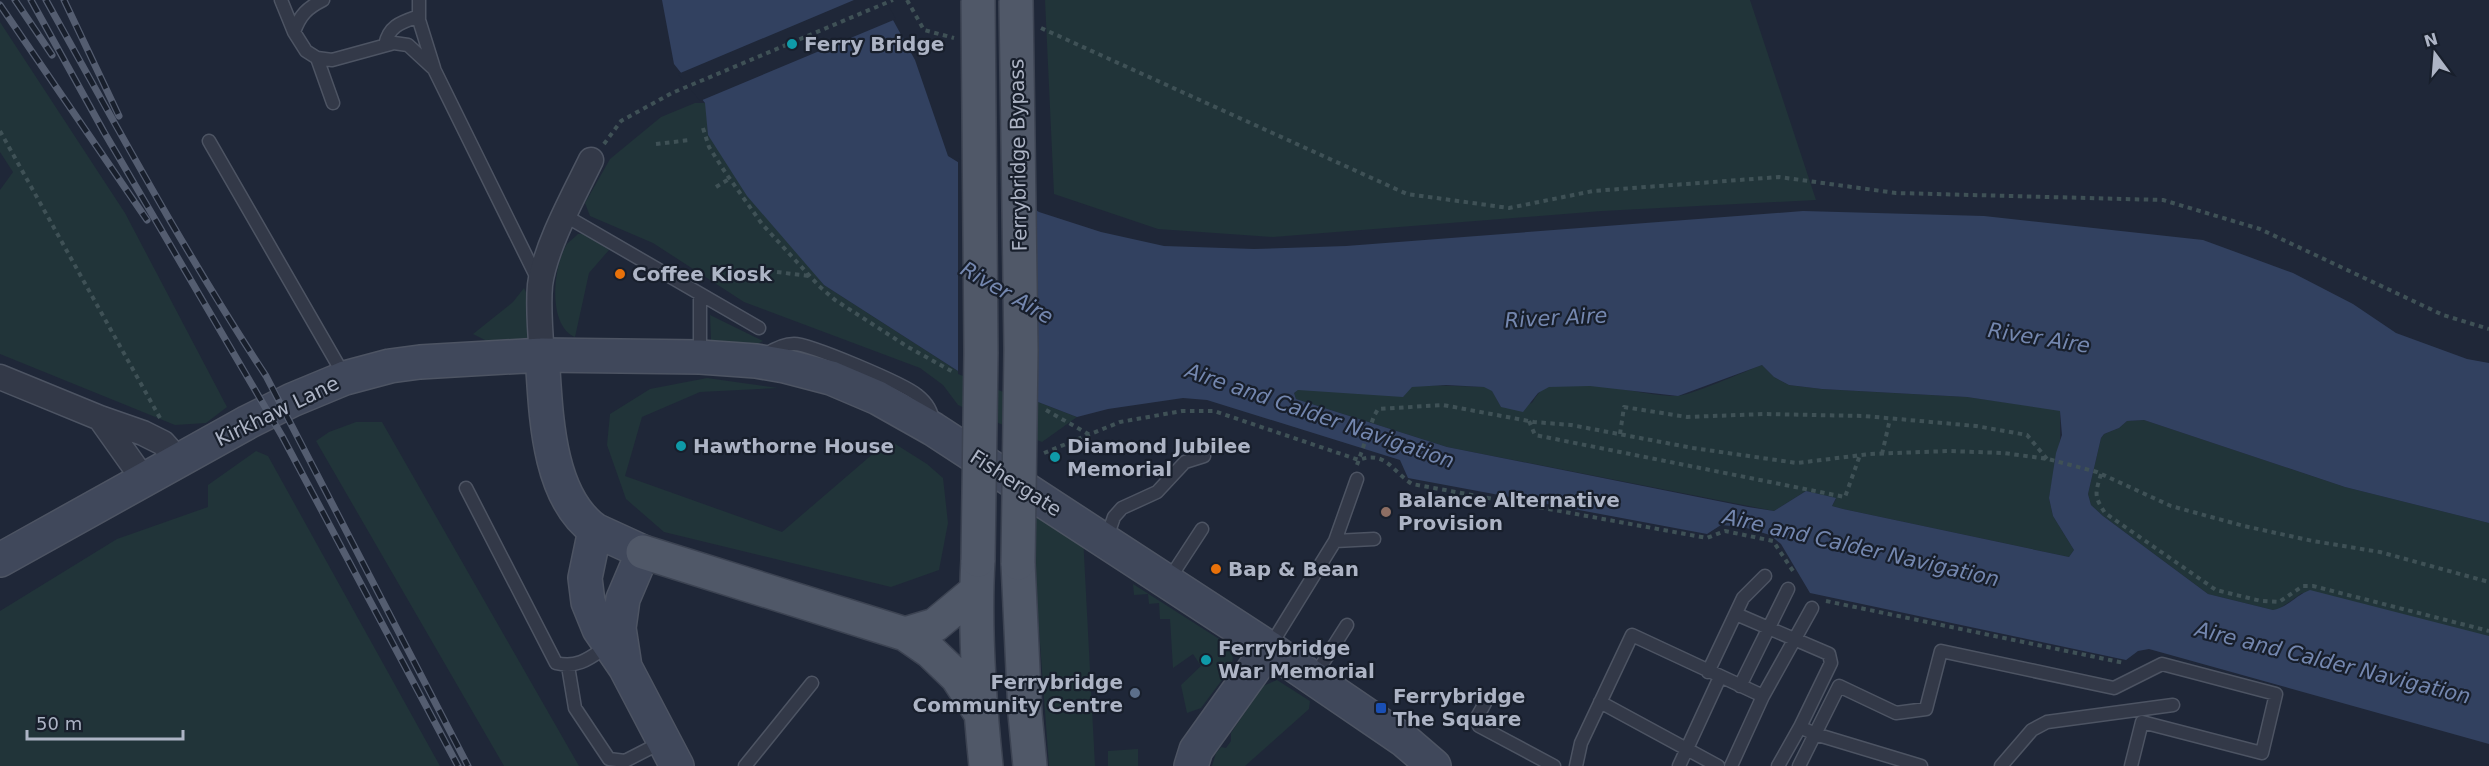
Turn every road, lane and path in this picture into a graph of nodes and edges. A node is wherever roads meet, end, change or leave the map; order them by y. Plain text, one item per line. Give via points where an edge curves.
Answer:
1 (281, 0) edge
2 (323, 0) edge
3 (419, 0) edge
4 (893, 0) edge
5 (978, 0) edge
6 (1025, 13) edge
7 (419, 16) junction
8 (294, 32) junction
9 (386, 45) junction
10 (317, 58) junction
11 (434, 69) junction
12 (333, 103) dead end
13 (703, 128) dead end
14 (0, 131) edge
15 (690, 140) dead end
16 (209, 141) dead end
17 (656, 144) dead end
18 (591, 160) joint
19 (729, 179) junction
20 (716, 187) dead end
21 (564, 215) junction
22 (777, 272) dead end
23 (810, 276) junction
24 (540, 284) junction
25 (699, 294) junction
26 (759, 328) dead end
27 (2489, 329) edge
28 (542, 355) junction
29 (700, 357) junction
30 (0, 377) edge
31 (965, 377) dead end
32 (345, 378) junction
33 (1039, 407) dead end
34 (100, 418) junction
35 (1890, 419) junction
36 (1529, 421) junction
37 (1620, 434) junction
38 (1090, 435) junction
39 (171, 452) junction
40 (1882, 454) junction
41 (1039, 455) dead end
42 (1860, 455) junction
43 (1204, 456) dead end
44 (2048, 459) junction
45 (2099, 473) junction
46 (1357, 479) dead end
47 (144, 480) junction
48 (466, 488) dead end
49 (1202, 529) dead end
50 (595, 530) junction
51 (1374, 539) dead end
52 (1335, 541) junction
53 (1106, 542) junction
54 (643, 552) junction
55 (0, 560) edge
56 (977, 576) junction
57 (1765, 576) dead end
58 (1167, 582) junction
59 (2489, 582) edge
60 (1788, 589) dead end
61 (1812, 608) dead end
62 (1736, 614) junction
63 (1347, 625) dead end
64 (1769, 627) junction
65 (2489, 631) edge
66 (905, 634) junction
67 (1795, 638) junction
68 (1269, 648) junction
69 (617, 655) junction
70 (568, 666) junction
71 (1714, 674) junction
72 (1314, 678) junction
73 (812, 683) dead end
74 (1740, 686) junction
75 (1763, 696) junction
76 (1600, 702) junction
77 (1485, 703) dead end
78 (2173, 705) dead end
79 (981, 714) junction
80 (1800, 728) junction
81 (1815, 734) junction
82 (1687, 749) junction
83 (670, 754) edge
84 (745, 766) edge
85 (986, 766) edge
86 (1030, 766) edge
87 (1191, 766) edge
88 (1434, 766) edge
89 (1554, 766) edge
90 (1576, 766) edge
91 (1679, 766) edge
92 (1718, 766) edge
93 (1731, 766) edge
94 (1778, 766) edge
95 (1799, 766) edge
96 (1921, 766) edge
97 (2001, 766) edge
98 (2131, 766) edge

1 - 8 lane
2 - 8 lane via 300,16
3 - 7 lane
4 - 18 path via 672,93 621,121
5 - 56 main road, Ferrybridge Bypass, bridge via 981,353
6 - 27 path via 1407,194 1509,208 1593,191 1779,177 1896,193 2163,200 2260,229 2443,315
6 - 86 main road, Ferrybridge Bypass, bridge via 1018,562
7 - 9 lane via 396,24 387,35
7 - 11 lane
8 - 10 lane via 306,51
9 - 10 lane via 332,60
9 - 11 lane via 408,45
10 - 12 lane
11 - 24 lane
13 - 19 path via 709,147
14 - 39 path via 159,414
15 - 17 path
16 - 32 lane
18 - 21 street
19 - 20 path
19 - 23 path via 762,224
21 - 24 street
21 - 25 lane
22 - 23 path
23 - 31 path via 835,300 908,347
24 - 28 street
25 - 26 lane
25 - 29 lane
28 - 29 main road, Fishergate
28 - 32 main road, Kirkhaw Lane via 420,362
28 - 50 main road via 547,424 558,473 568,499
29 - 53 main road, Fishergate via 785,366 831,378 878,398 933,429
30 - 34 street
32 - 39 main road, Kirkhaw Lane
33 - 38 path
34 - 39 street via 143,433
34 - 47 street
35 - 37 path via 1764,414 1688,417 1624,407
35 - 40 path
35 - 44 path via 2028,435
36 - 37 path
36 - 38 path via 1443,405 1389,406 1378,409 1374,416 1360,457 1214,411 1182,411 1120,422
36 - 42 path via 1535,435 1845,497
37 - 42 path via 1797,463
38 - 41 path
39 - 47 main road, Kirkhaw Lane
40 - 42 path
40 - 44 path via 1948,451
43 - 53 lane via 1185,462 1157,492 1122,508 1114,517
44 - 45 path
45 - 59 path via 2182,509 2279,534 2380,552
45 - 65 path via 2096,499 2105,513 2216,590 2279,602 2303,586 2313,586
46 - 52 lane
47 - 55 main road, Kirkhaw Lane
48 - 70 lane via 549,653 556,663
49 - 58 lane
50 - 54 main road
50 - 69 main road via 585,578 588,602 599,629
51 - 52 lane
52 - 68 lane
53 - 58 main road, Fishergate
54 - 66 main road
54 - 69 main road via 623,599
56 - 66 main road via 935,625
56 - 79 main road, Ferrybridge Bypass
57 - 62 lane via 1743,598
58 - 68 main road, Fishergate
60 - 64 lane
61 - 67 lane
62 - 64 lane
62 - 71 lane
63 - 72 lane
64 - 67 lane
64 - 74 lane
66 - 79 main road via 957,676
67 - 75 lane
67 - 80 lane via 1827,652 1831,663
68 - 72 main road, Fishergate
68 - 87 main road via 1196,750
69 - 70 lane
69 - 83 main road
70 - 83 lane via 575,708 609,759 625,761
71 - 74 lane
71 - 76 lane via 1632,635
71 - 82 lane
72 - 88 main road, Fishergate via 1405,741
73 - 84 lane
74 - 75 lane
75 - 93 lane
76 - 82 lane
76 - 90 lane via 1581,743
77 - 89 lane via 1476,719 1479,726
78 - 97 lane via 2047,722 2032,730
79 - 85 main road, Ferrybridge Bypass
80 - 81 lane
80 - 94 lane
81 - 95 lane
81 - 96 lane
81 - 98 lane via 1839,686 1896,713 1926,709 1941,651 2114,688 2162,664 2276,694 2262,753 2142,722
82 - 91 lane
82 - 92 lane

